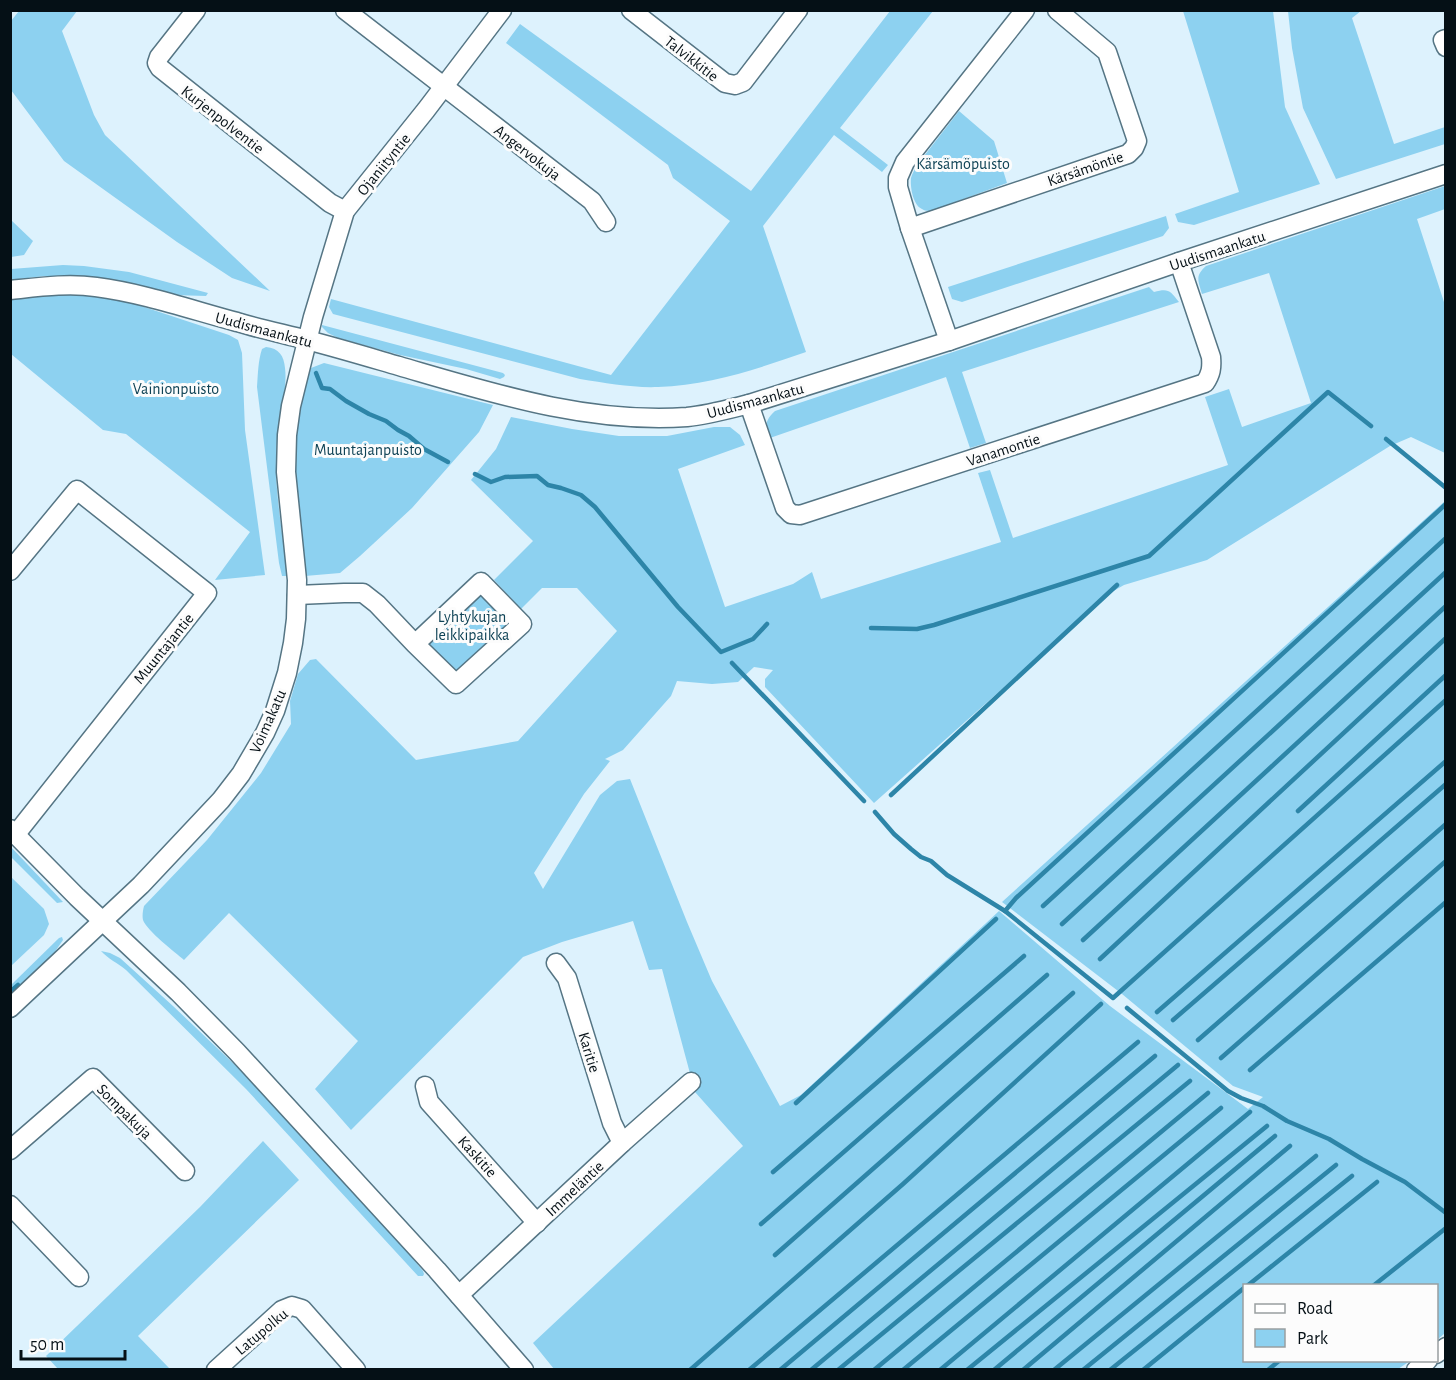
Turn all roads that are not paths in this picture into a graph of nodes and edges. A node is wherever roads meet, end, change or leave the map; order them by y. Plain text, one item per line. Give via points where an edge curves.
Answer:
1 (196, 10) edge
2 (345, 10) edge
3 (502, 10) edge
4 (631, 10) edge
5 (798, 10) edge
6 (1025, 10) edge
7 (1057, 10) edge
8 (1446, 39) edge
9 (1446, 47) edge
10 (443, 87) junction
11 (1446, 174) edge
12 (345, 212) junction
13 (606, 222) dead end
14 (910, 228) junction
15 (1179, 262) junction
16 (10, 290) edge
17 (307, 340) junction
18 (950, 341) junction
19 (749, 404) junction
20 (10, 571) edge
21 (297, 596) junction
22 (415, 644) junction
23 (13, 832) edge
24 (102, 920) junction
25 (556, 963) dead end
26 (10, 1008) edge
27 (691, 1082) dead end
28 (425, 1086) dead end
29 (622, 1143) junction
30 (10, 1150) edge
31 (184, 1171) dead end
32 (10, 1205) edge
33 (537, 1223) junction
34 (79, 1277) dead end
35 (459, 1295) junction
36 (216, 1370) edge
37 (356, 1370) edge
38 (524, 1370) edge

1 - 12 street, Kurjenpolventie via 159,57 160,69
2 - 10 street
3 - 10 street, Ojaniityntie
4 - 5 street, Talvikkitie via 725,84 735,85 743,82
6 - 14 street via 905,162 898,187
7 - 14 street, Kärsämöntie via 1107,52 1137,141 1134,148 1128,154
8 - 9 street
10 - 12 street, Ojaniityntie
10 - 13 street, Angervokuja via 592,201
11 - 15 street, Uudismaankatu
12 - 17 street, Ojaniityntie
14 - 18 street
15 - 18 street, Uudismaankatu
15 - 19 street, Vanamontie via 1211,357 1212,367 1205,383 800,515 785,508
16 - 17 street, Uudismaankatu via 94,286
17 - 19 street, Uudismaankatu via 503,396 599,414 690,416
17 - 21 street, Voimakatu via 291,406 286,452
18 - 19 street, Uudismaankatu
20 - 23 street, Muuntajantie via 76,490 207,593
21 - 22 street via 363,593
21 - 24 street, Voimakatu via 287,673 275,711 254,753 221,800 141,885
22 - 22 street via 458,684 522,624 480,582
23 - 24 street
24 - 26 street, Voimakatu
24 - 35 street via 237,1052
25 - 29 street, Karitie via 567,978 612,1123
27 - 29 street, Immeläntie
28 - 33 street, Kaskitie via 429,1102
29 - 33 street, Immeläntie
30 - 31 street, Sompakuja via 93,1078
32 - 34 street
33 - 35 street, Immeläntie
35 - 38 street
36 - 37 street, Latupolku via 282,1310 292,1306 302,1309

